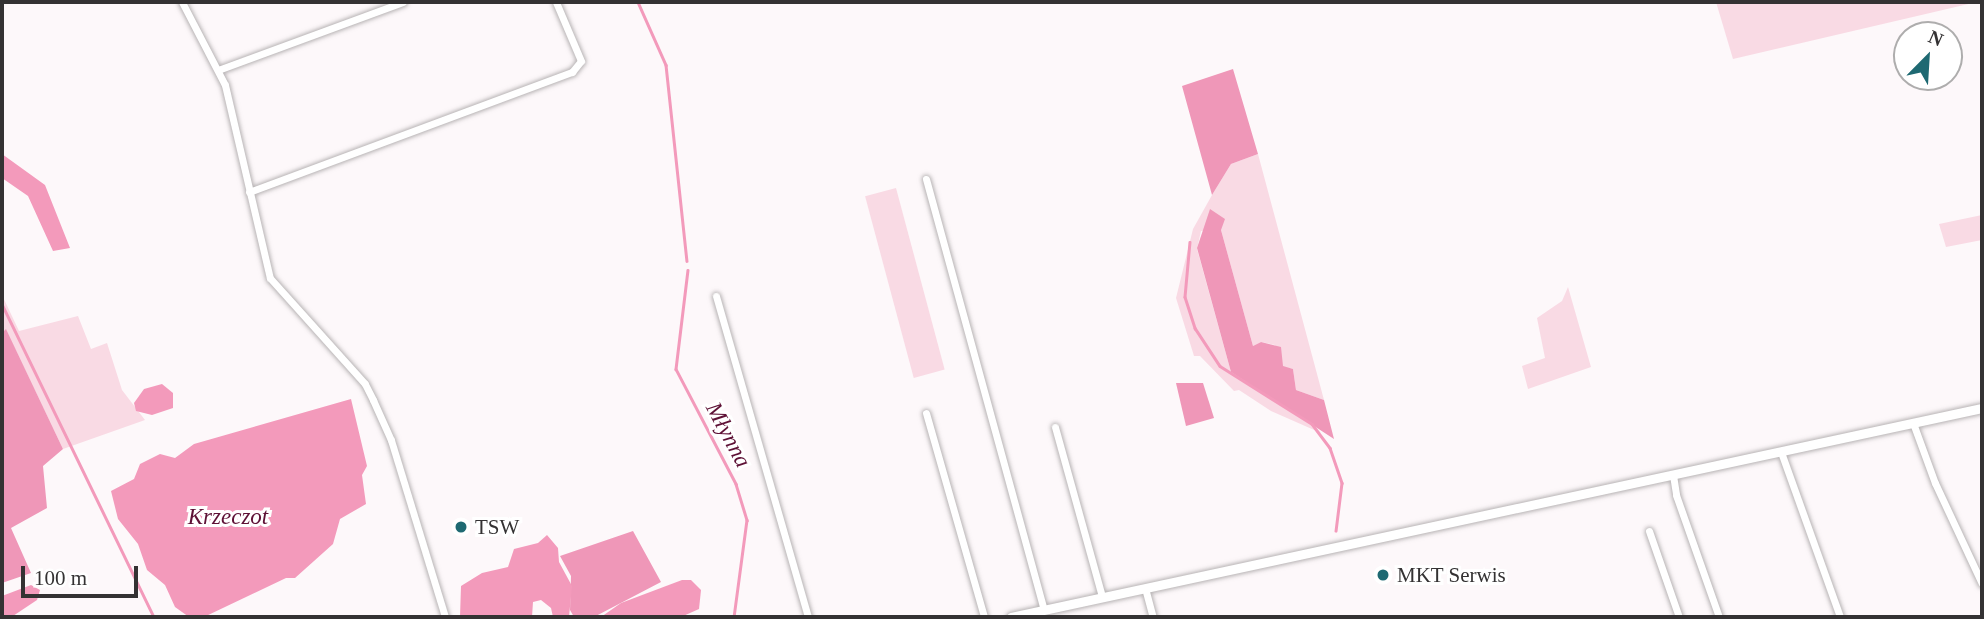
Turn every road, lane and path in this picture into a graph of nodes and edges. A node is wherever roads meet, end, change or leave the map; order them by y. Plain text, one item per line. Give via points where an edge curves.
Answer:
1 (182, 2) edge
2 (403, 2) edge
3 (555, 2) edge
4 (219, 70) junction
5 (926, 179) dead end
6 (249, 192) junction
7 (716, 296) dead end
8 (1982, 408) edge
9 (926, 413) dead end
10 (1913, 423) junction
11 (1055, 427) dead end
12 (1781, 452) junction
13 (1673, 475) junction
14 (1649, 531) dead end
15 (1982, 584) edge
16 (1146, 588) junction
17 (1102, 597) junction
18 (1044, 610) junction
19 (445, 617) edge
20 (808, 617) edge
21 (984, 617) edge
22 (1011, 617) edge
23 (1153, 617) edge
24 (1679, 617) edge
25 (1719, 617) edge
26 (1840, 617) edge

1 - 4 street
2 - 4 street
3 - 6 street via 581,61 572,72
4 - 6 street via 232,107
5 - 18 street
6 - 19 street via 270,278 365,384 383,420
7 - 20 street
8 - 10 street
9 - 21 street
10 - 12 street
10 - 15 street
11 - 17 street
12 - 13 street
12 - 26 street
13 - 16 street
13 - 25 street
14 - 24 street
16 - 17 street
16 - 23 street
17 - 18 street
18 - 22 street

